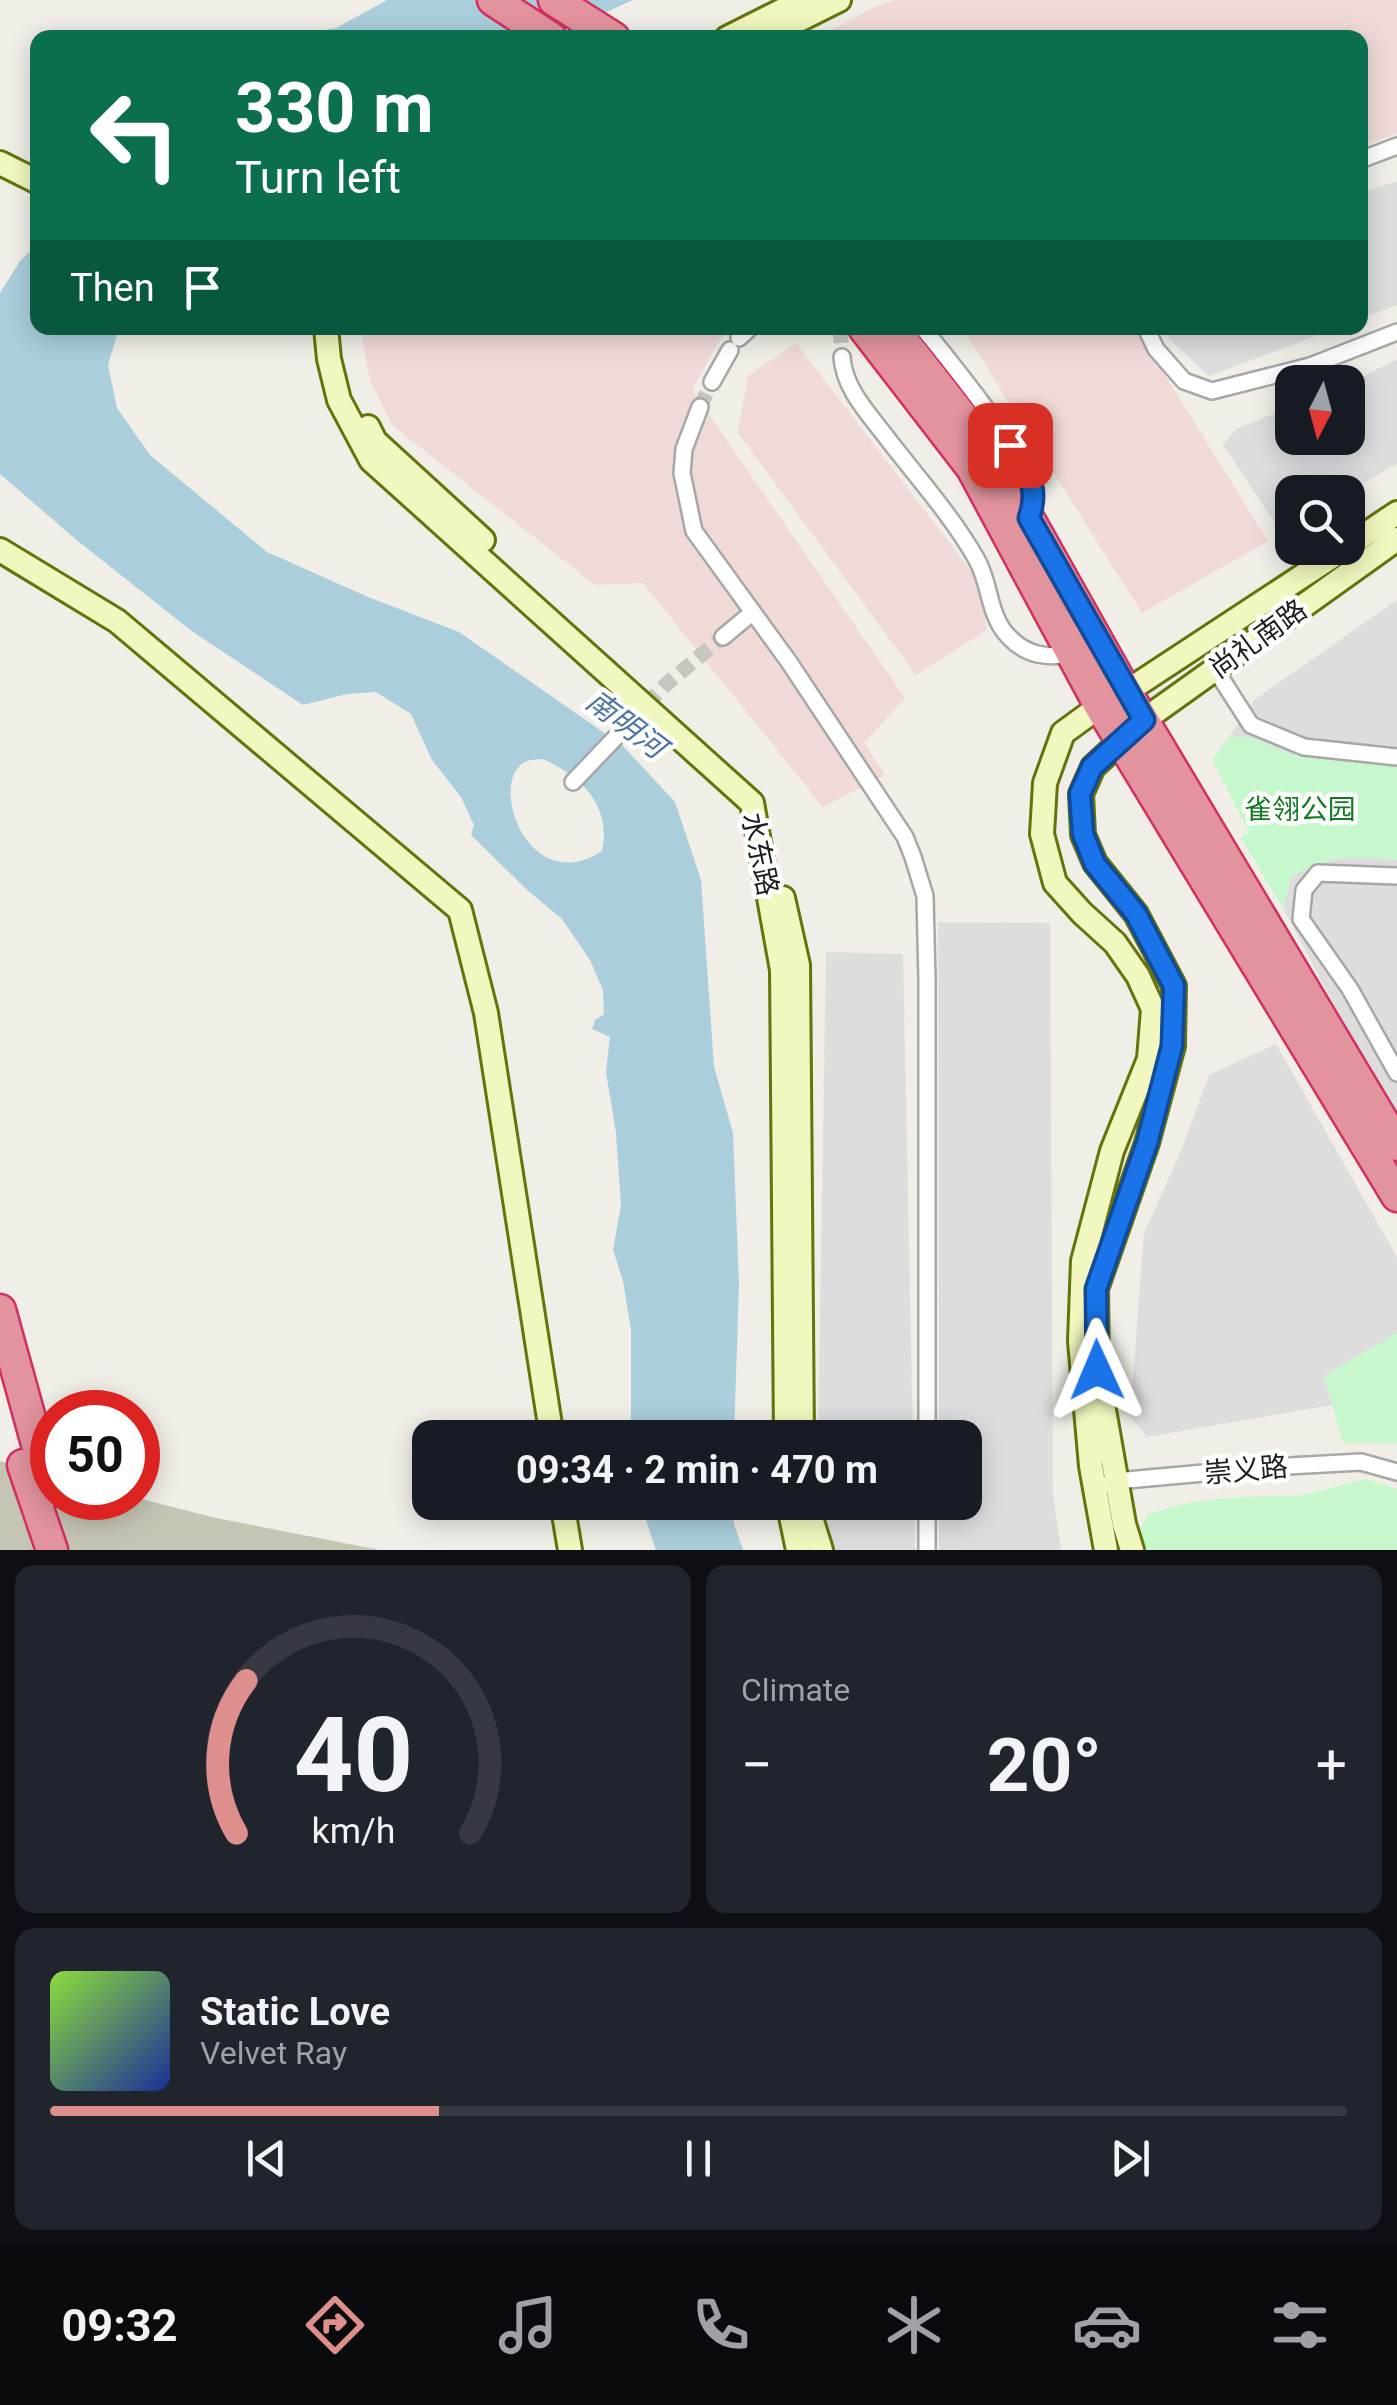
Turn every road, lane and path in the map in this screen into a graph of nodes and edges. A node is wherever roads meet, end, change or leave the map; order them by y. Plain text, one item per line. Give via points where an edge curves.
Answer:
1 (493, 0) edge
2 (554, 0) edge
3 (803, 0) edge
4 (839, 0) edge
5 (538, 30) edge
6 (601, 30) edge
7 (743, 30) edge
8 (779, 30) edge
9 (1397, 146) edge
10 (1368, 157) edge
11 (0, 163) edge
12 (30, 178) edge
13 (1397, 332) edge
14 (327, 335) edge
15 (341, 335) edge
16 (870, 335) tunnel mouth
17 (897, 335) edge
18 (928, 335) edge
19 (1149, 335) edge
20 (740, 339) edge
21 (842, 357) tunnel mouth
22 (712, 382) tunnel mouth
23 (700, 407) tunnel mouth
24 (984, 464) junction
25 (1397, 513) edge
26 (1029, 518) junction
27 (1365, 534) edge
28 (1397, 539) edge
29 (0, 550) edge
30 (1318, 565) edge
31 (753, 612) junction
32 (724, 637) tunnel mouth
33 (1072, 654) junction
34 (1215, 670) junction
35 (1113, 699) junction
36 (1132, 730) junction
37 (615, 738) tunnel mouth
38 (1397, 757) edge
39 (573, 782) dead end
40 (1397, 876) edge
41 (1328, 960) junction
42 (1299, 980) junction
43 (1397, 1074) edge
44 (1397, 1144) edge
45 (1397, 1196) edge
46 (0, 1310) edge
47 (0, 1390) edge
48 (30, 1419) edge
49 (549, 1420) edge
50 (786, 1420) edge
51 (802, 1420) edge
52 (927, 1420) edge
53 (1397, 1472) edge
54 (1106, 1485) junction
55 (62, 1520) edge
56 (565, 1520) edge
57 (792, 1520) edge
58 (811, 1520) edge
59 (927, 1520) edge
60 (52, 1550) edge
61 (72, 1550) edge
62 (570, 1550) edge
63 (798, 1550) edge
64 (820, 1550) edge
65 (927, 1550) edge
66 (1106, 1550) edge
67 (1132, 1550) edge

1 - 5 highway
2 - 6 highway
3 - 7 main road
4 - 8 main road
9 - 10 street
11 - 12 main road
13 - 19 street via 1310,366 1212,392 1184,382
14 - 50 main road, 水东路 via 339,400 371,460 752,803 782,970
15 - 51 main road, 水东路 via 352,391 375,441 760,793 798,965
16 - 24 highway
17 - 24 highway
18 - 26 street via 1027,474 1036,497
20 - 22 street
21 - 33 street via 855,396 978,562 991,609 1007,636 1030,653
23 - 31 street via 682,473 694,530
24 - 26 highway
24 - 33 highway
25 - 27 main road, 尚礼南路
26 - 35 highway
28 - 34 main road, 尚礼南路
29 - 49 main road via 117,621 460,910 486,1013
30 - 35 main road, 尚礼南路
31 - 32 street
31 - 52 street via 905,837 924,896
33 - 35 highway
34 - 36 main road, 尚礼南路
34 - 38 street via 1251,726 1304,746
35 - 36 highway
35 - 54 main road, 尚礼南路 via 1063,733 1045,783 1042,834 1055,884 1115,944 1153,1009 1149,1060 1112,1151 1082,1261 1080,1342 1091,1466
36 - 42 highway
36 - 45 highway
36 - 54 main road, 尚礼南路 via 1092,767 1080,794 1083,834 1095,864 1136,914 1174,986 1172,1046 1147,1143 1096,1289
37 - 39 street
40 - 41 street via 1318,873 1304,890 1301,920
41 - 42 street
41 - 43 street
42 - 44 highway
46 - 48 highway
47 - 60 highway
53 - 54 street, 崇义路 via 1361,1462
54 - 66 main road
54 - 67 main road
55 - 61 highway
56 - 62 main road
57 - 63 main road
58 - 64 main road
59 - 65 street

